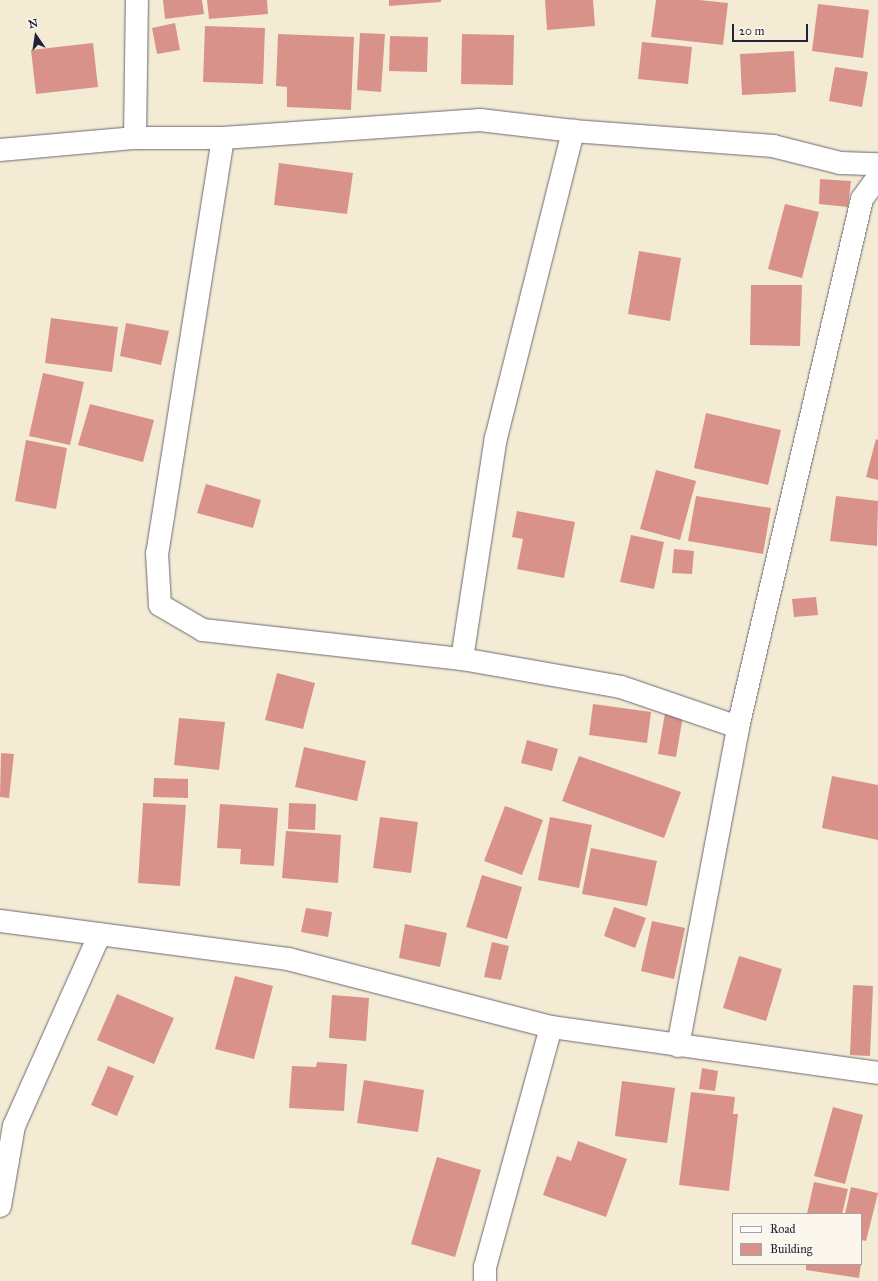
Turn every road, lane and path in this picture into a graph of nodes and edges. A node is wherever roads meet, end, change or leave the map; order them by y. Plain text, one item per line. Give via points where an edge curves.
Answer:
1 (137, 0) edge
2 (573, 131) junction
3 (135, 138) junction
4 (223, 138) junction
5 (0, 150) edge
6 (878, 164) edge
7 (878, 177) edge
8 (462, 660) junction
9 (738, 726) junction
10 (0, 921) edge
11 (100, 934) junction
12 (551, 1027) junction
13 (678, 1046) junction
14 (878, 1073) edge
15 (0, 1206) edge
16 (485, 1281) edge

1 - 3 street
2 - 4 street via 480,120
2 - 6 street via 773,146 840,163
2 - 8 street via 496,438
3 - 4 street
3 - 5 street
4 - 8 street via 157,553 160,605 202,630
7 - 9 street via 862,199
8 - 9 street via 620,687
9 - 13 street
10 - 11 street
11 - 12 street via 288,959
11 - 15 street via 14,1126
12 - 13 street
12 - 16 street via 485,1267
13 - 14 street

